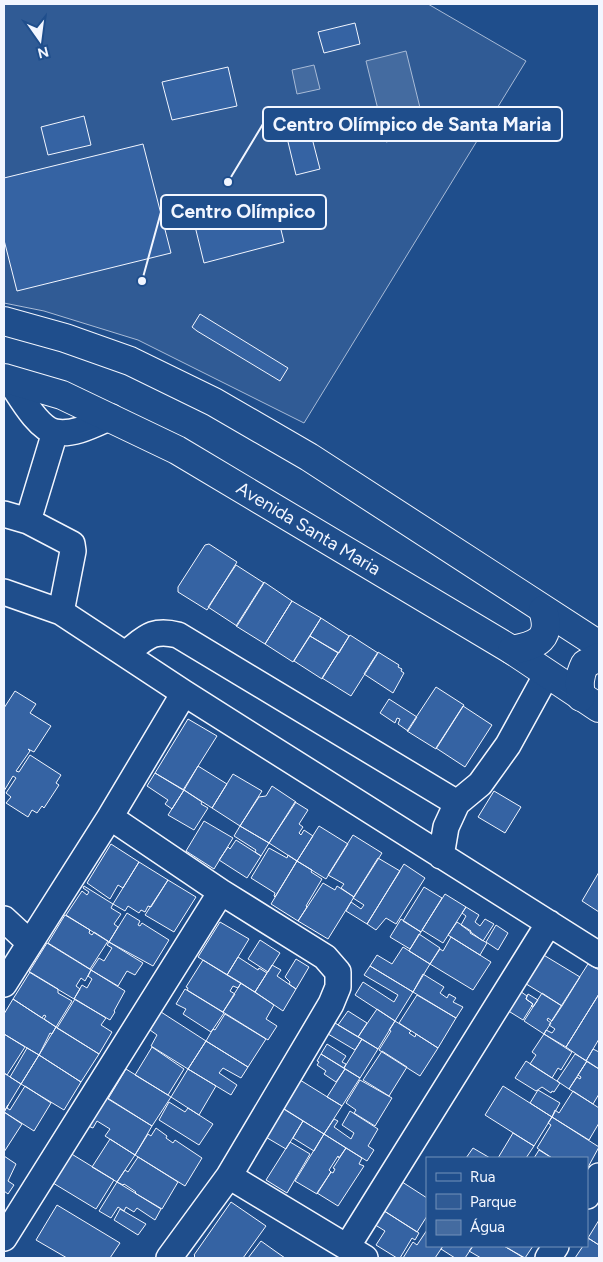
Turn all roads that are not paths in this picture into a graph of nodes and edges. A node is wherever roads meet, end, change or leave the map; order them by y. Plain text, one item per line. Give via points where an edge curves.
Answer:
1 (4, 321) edge
2 (6, 379) edge
3 (111, 418) junction
4 (55, 432) junction
5 (4, 514) edge
6 (28, 521) junction
7 (4, 592) edge
8 (543, 610) junction
9 (61, 612) junction
10 (599, 646) edge
11 (512, 650) junction
12 (125, 654) junction
13 (599, 657) edge
14 (547, 674) junction
15 (184, 693) junction
16 (590, 703) edge
17 (457, 803) junction
18 (110, 817) junction
19 (441, 856) junction
20 (221, 892) junction
21 (4, 919) edge
22 (549, 923) junction
23 (30, 943) junction
24 (599, 955) edge
25 (4, 984) edge
26 (229, 1176) junction
27 (599, 1176) edge
28 (588, 1194) edge
29 (4, 1238) edge
30 (555, 1247) edge
31 (356, 1253) edge
32 (169, 1258) edge
33 (548, 1258) edge

1 - 8 main road via 130,361 214,402 309,457
2 - 3 main road, Avenida Santa Maria via 62,395
2 - 4 street via 36,419
3 - 4 street via 72,432
3 - 11 main road, Avenida Santa Maria via 177,450
4 - 6 street
5 - 6 street
6 - 9 street via 72,544
7 - 9 street
8 - 10 main road
8 - 11 main road via 547,623 544,637 531,645
9 - 12 street
11 - 14 main road, Avenida Santa Maria
12 - 15 street
12 - 17 street via 156,632 178,635
13 - 16 main road via 584,664 581,672 579,684
14 - 16 main road, Avenida Santa Maria
14 - 17 street via 508,745 480,784
15 - 18 street
15 - 19 street
17 - 19 street via 446,827
18 - 20 street
18 - 23 street
19 - 22 street
20 - 26 street via 325,957 338,972 338,987 331,1004
20 - 29 street
21 - 23 street
22 - 24 street
22 - 31 street
23 - 25 street
26 - 31 street
26 - 32 street
27 - 28 street
30 - 33 street

